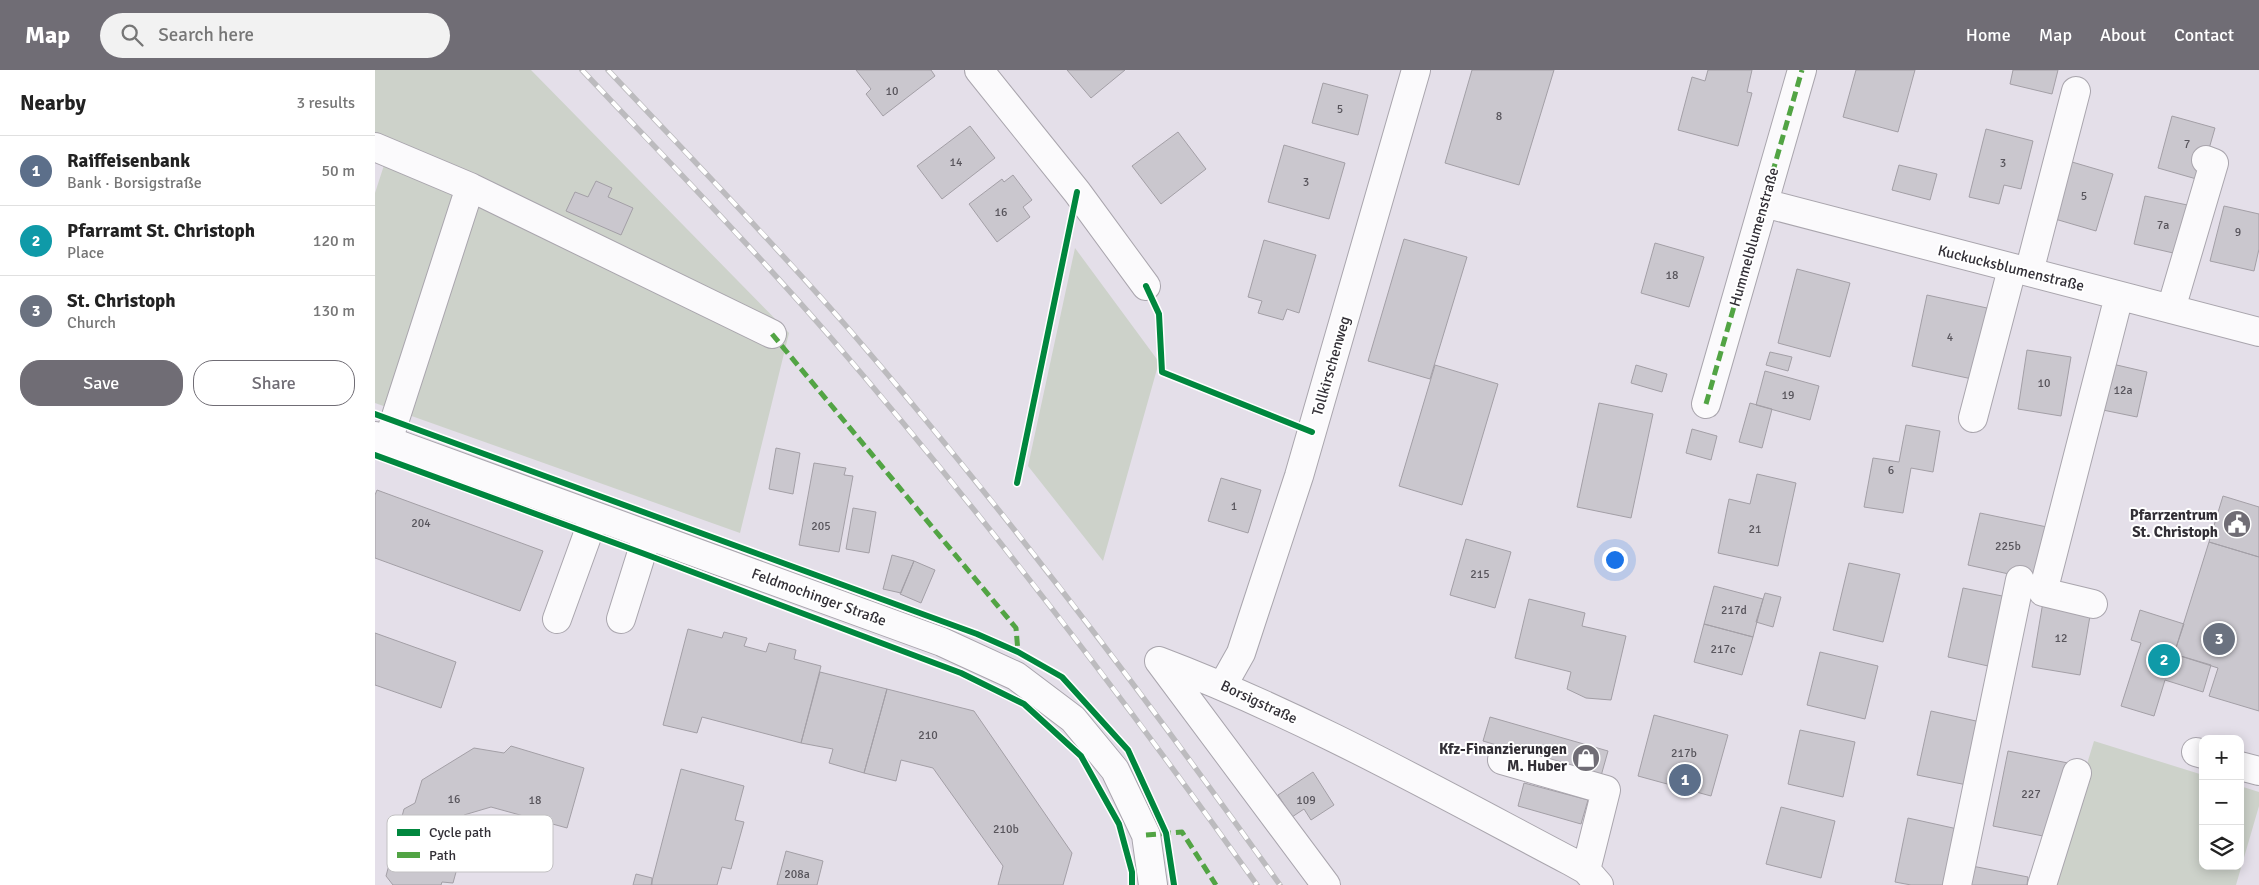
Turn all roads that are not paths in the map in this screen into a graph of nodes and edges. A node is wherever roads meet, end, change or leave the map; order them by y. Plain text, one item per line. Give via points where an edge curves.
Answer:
1 (979, 70) edge
2 (1416, 70) edge
3 (1801, 70) edge
4 (2076, 91) dead end
5 (375, 147) edge
6 (2206, 160) dead end
7 (470, 187) junction
8 (1764, 203) junction
9 (2020, 270) junction
10 (1146, 286) dead end
11 (2119, 296) junction
12 (2171, 309) junction
13 (2259, 332) edge
14 (772, 334) dead end
15 (1706, 404) dead end
16 (1973, 418) dead end
17 (381, 438) edge
18 (594, 517) junction
19 (647, 536) junction
20 (2020, 580) dead end
21 (2093, 604) dead end
22 (557, 619) dead end
23 (621, 619) dead end
24 (1223, 685) junction
25 (1502, 760) dead end
26 (2244, 767) edge
27 (2259, 771) edge
28 (2077, 773) dead end
29 (1592, 878) edge
30 (1153, 885) edge
31 (1327, 885) edge
32 (1957, 885) edge
33 (2042, 885) edge

1 - 10 street via 1077,192
2 - 24 street, Tollkirschenweg via 1301,467 1241,653
3 - 8 street, Hummelblumenstraße
4 - 9 street
5 - 7 street
6 - 12 street via 2214,163
7 - 14 street
7 - 17 street
8 - 9 street, Kuckucksblumenstraße
8 - 15 street, Hummelblumenstraße
9 - 11 street, Kuckucksblumenstraße
9 - 16 street
11 - 12 street, Kuckucksblumenstraße
11 - 21 street via 2043,592
12 - 13 street, Kuckucksblumenstraße
17 - 18 street, Feldmochinger Straße
18 - 19 street, Feldmochinger Straße
18 - 22 street
19 - 23 street
19 - 30 street, Feldmochinger Straße via 942,642 1017,676 1073,719 1115,770 1146,835
20 - 32 street
24 - 29 street, Borsigstraße via 1361,752
24 - 31 street, Borsigstraße via 1159,661
25 - 29 street via 1606,790
26 - 27 street
28 - 33 street

